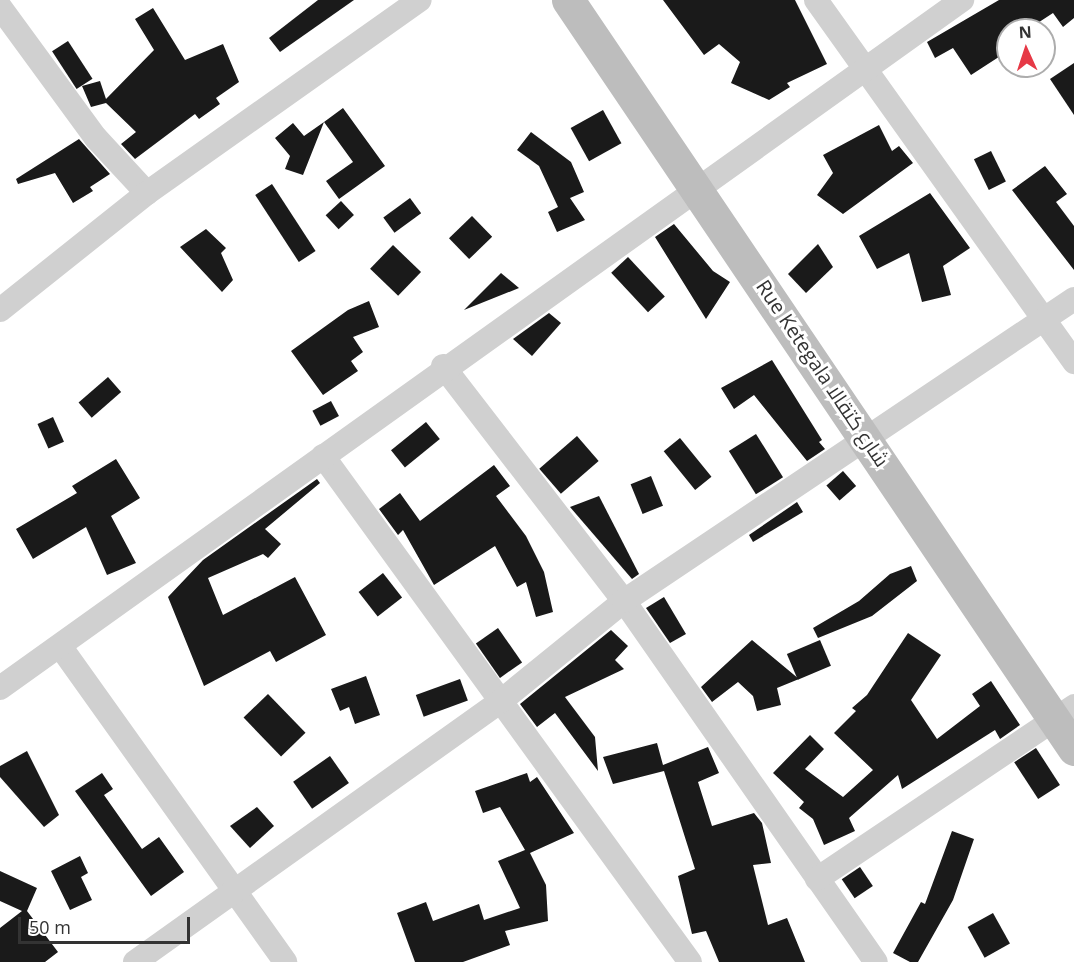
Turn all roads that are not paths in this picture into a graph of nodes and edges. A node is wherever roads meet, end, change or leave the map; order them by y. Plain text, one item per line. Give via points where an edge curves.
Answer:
1 (420, 0) edge
2 (568, 0) edge
3 (816, 0) edge
4 (962, 0) edge
5 (0, 7) edge
6 (868, 68) junction
7 (700, 190) junction
8 (147, 193) junction
9 (1074, 299) edge
10 (0, 310) edge
11 (1045, 320) junction
12 (1074, 362) edge
13 (443, 366) junction
14 (868, 441) junction
15 (323, 456) junction
16 (624, 601) junction
17 (60, 646) junction
18 (0, 688) edge
19 (501, 701) junction
20 (1064, 713) edge
21 (1074, 749) edge
22 (817, 879) junction
23 (233, 891) junction
24 (135, 962) edge
25 (285, 962) edge
26 (690, 962) edge
27 (876, 962) edge

1 - 8 street
2 - 7 street, Rue Ketegala شارع كتقالا
3 - 6 street
4 - 6 street
5 - 8 street via 96,138
6 - 7 street
6 - 11 street
7 - 13 street
7 - 14 street, Rue Ketegala شارع كتقالا
8 - 10 street
9 - 11 street
11 - 12 street
11 - 14 street
13 - 15 street
13 - 16 street
14 - 16 street
14 - 20 street, Rue Ketegala شارع كتقالا
15 - 17 street
15 - 19 street
16 - 19 street
16 - 22 street
17 - 18 street
17 - 23 street
19 - 23 street
19 - 26 street
20 - 21 street, Rue Ketegala شارع كتقالا
20 - 22 street
22 - 27 street
23 - 24 street
23 - 25 street

